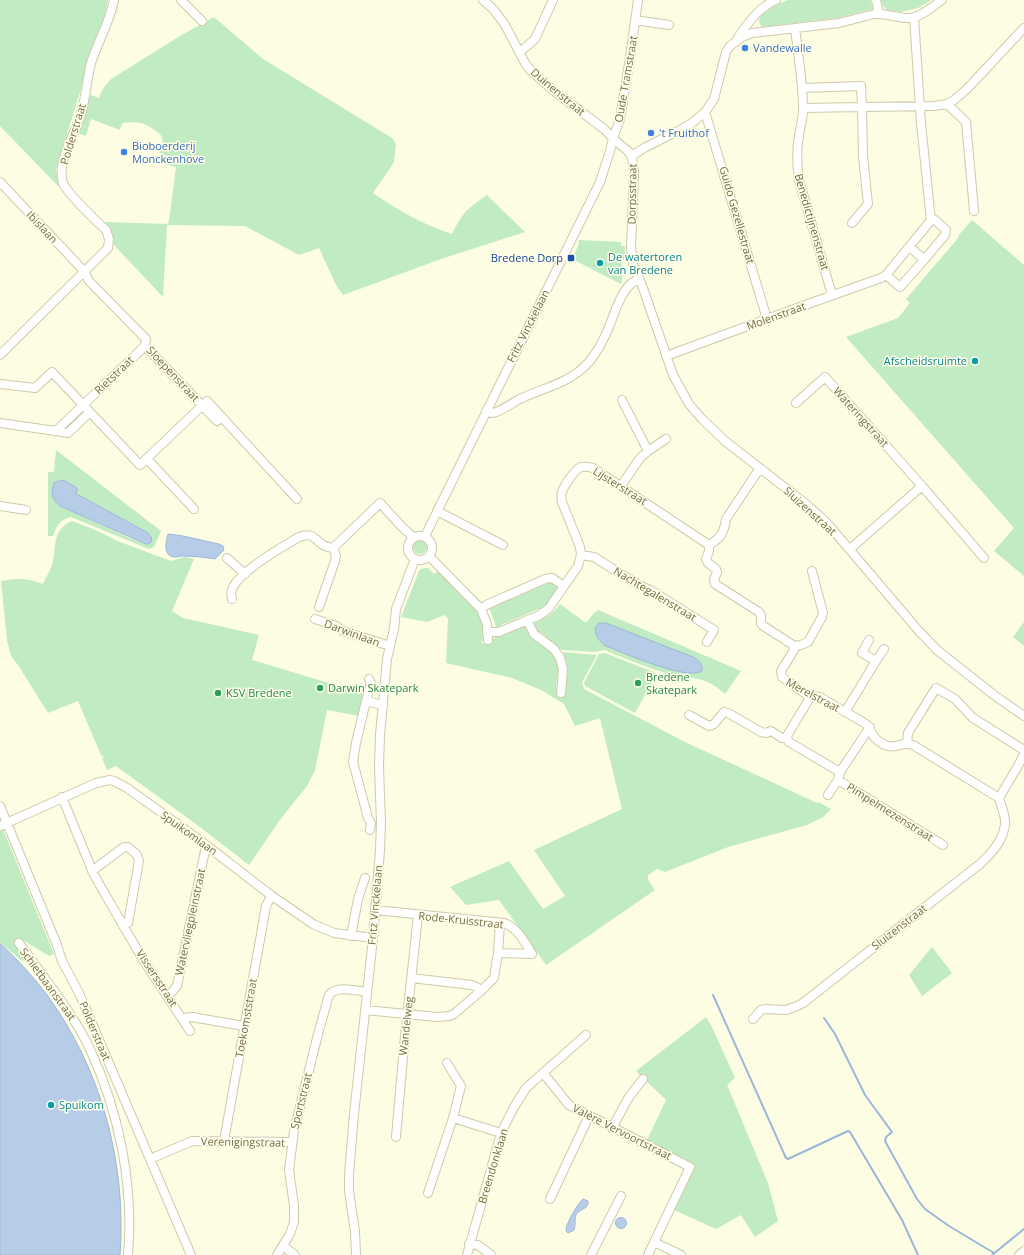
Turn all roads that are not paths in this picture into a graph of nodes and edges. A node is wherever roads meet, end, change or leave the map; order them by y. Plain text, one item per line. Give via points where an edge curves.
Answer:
1 (114, 0) edge
2 (181, 0) edge
3 (483, 0) edge
4 (553, 0) edge
5 (638, 0) edge
6 (776, 0) edge
7 (876, 0) edge
8 (942, 0) edge
9 (879, 14) junction
10 (914, 17) junction
11 (636, 20) junction
12 (202, 21) dead end
13 (669, 25) dead end
14 (795, 28) junction
15 (1024, 28) edge
16 (734, 43) junction
17 (520, 52) junction
18 (802, 88) junction
19 (947, 104) junction
20 (920, 106) junction
21 (803, 108) junction
22 (862, 108) junction
23 (705, 112) junction
24 (613, 138) junction
25 (631, 156) junction
26 (0, 182) edge
27 (974, 211) dead end
28 (930, 221) junction
29 (852, 223) dead end
30 (910, 247) junction
31 (924, 260) junction
32 (84, 271) junction
33 (886, 276) junction
34 (639, 279) junction
35 (832, 295) junction
36 (767, 319) junction
37 (145, 346) junction
38 (0, 355) edge
39 (666, 356) junction
40 (0, 384) edge
41 (622, 400) dead end
42 (796, 403) dead end
43 (83, 404) junction
44 (202, 405) junction
45 (486, 411) junction
46 (90, 412) junction
47 (0, 423) edge
48 (56, 431) junction
49 (666, 439) dead end
50 (648, 451) junction
51 (147, 459) junction
52 (760, 468) junction
53 (621, 486) junction
54 (922, 486) junction
55 (297, 498) dead end
56 (0, 506) edge
57 (194, 509) dead end
58 (26, 510) dead end
59 (437, 511) junction
60 (425, 536) junction
61 (413, 537) junction
62 (503, 545) dead end
63 (709, 545) junction
64 (332, 548) junction
65 (850, 549) junction
66 (581, 555) junction
67 (429, 556) junction
68 (227, 558) dead end
69 (984, 558) dead end
70 (415, 559) junction
71 (812, 571) dead end
72 (245, 574) junction
73 (564, 586) junction
74 (232, 599) dead end
75 (319, 607) dead end
76 (481, 609) junction
77 (315, 619) dead end
78 (527, 620) junction
79 (869, 640) dead end
80 (707, 642) dead end
81 (390, 646) junction
82 (793, 646) junction
83 (884, 649) dead end
84 (876, 661) junction
85 (368, 679) dead end
86 (560, 693) dead end
87 (811, 696) junction
88 (366, 701) junction
89 (383, 705) junction
90 (845, 712) junction
91 (689, 715) dead end
92 (1024, 716) edge
93 (870, 727) junction
94 (787, 738) junction
95 (907, 744) junction
96 (1024, 750) edge
97 (1024, 754) edge
98 (839, 776) junction
99 (828, 795) dead end
100 (62, 797) junction
101 (999, 798) junction
102 (0, 806) edge
103 (381, 823) junction
104 (3, 824) edge
105 (943, 845) dead end
106 (206, 846) junction
107 (92, 871) junction
108 (365, 878) dead end
109 (272, 896) junction
110 (375, 910) junction
111 (418, 915) junction
112 (500, 923) junction
113 (123, 926) junction
114 (351, 936) junction
115 (373, 938) junction
116 (19, 943) dead end
117 (498, 953) junction
118 (411, 978) junction
119 (482, 990) junction
120 (367, 992) junction
121 (168, 995) junction
122 (365, 1010) junction
123 (408, 1015) junction
124 (182, 1018) junction
125 (753, 1019) dead end
126 (244, 1026) junction
127 (190, 1031) dead end
128 (586, 1035) dead end
129 (447, 1063) dead end
130 (543, 1073) junction
131 (643, 1079) dead end
132 (589, 1116) junction
133 (453, 1118) junction
134 (612, 1128) junction
135 (500, 1133) junction
136 (396, 1137) dead end
137 (224, 1141) junction
138 (292, 1142) junction
139 (150, 1159) junction
140 (428, 1193) dead end
141 (621, 1196) dead end
142 (550, 1199) dead end
143 (654, 1242) junction
144 (469, 1244) junction
145 (283, 1246) junction
146 (1024, 1251) edge
147 (128, 1255) edge
148 (191, 1255) edge
149 (277, 1255) edge
150 (295, 1255) edge
151 (356, 1255) edge
152 (467, 1255) edge
153 (491, 1255) edge
154 (591, 1255) edge
155 (648, 1255) edge
156 (680, 1255) edge
157 (1019, 1255) edge

1 - 32 street, Polderstraat via 92,62 81,112 61,176 65,186 106,230 109,239 108,248
2 - 12 street
3 - 17 street, Duinenstraat via 505,25
4 - 17 street via 535,39
5 - 11 street, Oude Tramstraat
6 - 16 street via 768,4 746,25
7 - 9 street
8 - 10 street
9 - 10 street, Dorpsstraat
9 - 14 street, Dorpsstraat via 839,24
10 - 20 street
11 - 13 street, Oude Tramstraat
11 - 24 street, Oude Tramstraat via 620,119
14 - 16 street, Dorpsstraat via 752,33
14 - 18 street, Benedictijnenstraat
15 - 19 street via 967,89
16 - 23 street, Dorpsstraat via 725,54 714,98
17 - 24 street, Duinenstraat via 535,75
18 - 21 street, Benedictijnenstraat
18 - 22 street via 861,86
19 - 20 street
19 - 27 street via 966,122
20 - 22 street
20 - 28 street
21 - 22 street
21 - 35 street, Benedictijnenstraat via 797,147 797,168
22 - 29 street via 868,204
23 - 25 street, Dorpsstraat via 692,123
23 - 36 street, Guido Gezellestraat
24 - 25 street, Duinenstraat
24 - 45 street, Fritz Vinckelaan via 596,191
25 - 34 street, Dorpsstraat via 634,172 632,257
26 - 32 street, Ibislaan
28 - 30 street
28 - 31 street via 935,220 946,232
30 - 31 street
30 - 33 street
31 - 33 street via 900,287
32 - 37 street, Sloepenstraat via 89,281 146,339
32 - 38 street, Polderstraat
33 - 35 street, Molenstraat
34 - 39 street, Sluizenstraat
34 - 45 street via 625,291 602,342 584,367 566,380 521,398 498,411
35 - 36 street, Molenstraat
36 - 39 street, Molenstraat
37 - 43 street, Rietstraat
37 - 44 street, Sloepenstraat
39 - 52 street, Sluizenstraat via 675,380 693,410 725,441
40 - 43 street via 35,388 52,372
41 - 50 street
42 - 54 street, Wateringstraat via 826,377
43 - 46 street
43 - 48 street, Rietstraat
44 - 51 street
44 - 55 street, Sloepenstraat via 207,401
45 - 59 street, Fritz Vinckelaan
46 - 48 street via 68,433
46 - 51 street via 140,465
47 - 48 street
49 - 50 street
50 - 53 street via 640,458
51 - 57 street
52 - 63 street via 726,519 725,528 718,539
52 - 65 street, Sluizenstraat via 818,514
53 - 63 street, Lijsterstraat
53 - 66 street, Lijsterstraat via 594,469 586,467 575,471 562,490 562,500
54 - 65 street
54 - 69 street, Wateringstraat
56 - 58 street
59 - 60 street, Fritz Vinckelaan
59 - 62 street
60 - 61 street
60 - 67 street via 432,546
61 - 64 street via 380,503
61 - 70 street via 408,543 408,549
63 - 82 street via 706,560 716,569 715,584 759,612 762,625
64 - 72 street via 306,535 287,544
64 - 75 street via 335,552 335,561
65 - 92 street, Sluizenstraat via 937,650
66 - 73 street via 578,566
66 - 80 street, Nachtegalenstraat via 593,556 714,630
67 - 70 street via 423,560
67 - 76 street
68 - 72 street
70 - 81 street, Fritz Vinckelaan via 396,609
71 - 82 street via 826,609 808,642
72 - 74 street via 232,588
73 - 76 street via 552,578 544,579
73 - 78 street via 547,610
76 - 78 street via 487,636
77 - 81 street, Darwinlaan
78 - 86 street via 534,634 560,656 563,667
79 - 84 street via 862,653
81 - 89 street, Fritz Vinckelaan
82 - 87 street, Merelstraat via 793,652 781,675
83 - 84 street
84 - 90 street
85 - 88 street via 371,683
87 - 90 street, Merelstraat via 820,697
87 - 94 street
88 - 89 street
88 - 103 street via 352,762 370,826
89 - 103 street, Fritz Vinckelaan via 379,767
90 - 93 street, Merelstraat
91 - 94 street, Pimpelmezenstraat via 709,726 724,712 761,732 771,731 782,738
93 - 95 street, Merelstraat via 874,737 888,746
93 - 98 street
94 - 98 street, Pimpelmezenstraat via 789,742
95 - 96 street via 908,732 936,688 955,699 973,718
95 - 101 street, Merelstraat via 918,747
97 - 101 street
98 - 99 street
98 - 105 street, Pimpelmezenstraat
100 - 104 street, Spuikomlaan
100 - 106 street, Spuikomlaan via 101,781 114,781
100 - 107 street, Vissersstraat
101 - 125 street, Sluizenstraat via 1005,821 1004,830 995,848 980,864 803,1003 786,1010 761,1010
102 - 104 street, Polderstraat
103 - 110 street, Fritz Vinckelaan
104 - 139 street, Polderstraat
106 - 109 street, Spuikomlaan
106 - 121 street, Watervliegpleinstraat via 177,986
107 - 113 street, Vissersstraat
107 - 113 street via 124,847 128,847 137,855 139,861 128,923
108 - 114 street
109 - 114 street, Spuikomlaan via 313,924 334,933
109 - 126 street, Toekomststraat via 266,906
110 - 111 street, Rode-Kruisstraat
110 - 115 street, Fritz Vinckelaan
111 - 112 street, Rode-Kruisstraat
111 - 118 street, Wandelweg
112 - 117 street
112 - 117 street, Rode-Kruisstraat via 507,924 515,930 532,954
113 - 121 street, Vissersstraat
114 - 115 street, Spuikomlaan
115 - 120 street, Fritz Vinckelaan
116 - 147 street, Schietbaanstraat via 76,1022 104,1083 114,1112 126,1178
117 - 119 street via 494,978
118 - 119 street via 472,984
118 - 123 street, Wandelweg
119 - 123 street via 449,1016 437,1018
120 - 122 street, Fritz Vinckelaan
120 - 138 street, Sportstraat via 337,989 329,995
121 - 124 street, Vissersstraat
122 - 123 street
122 - 151 street, Fritz Vinckelaan via 349,1175
123 - 136 street, Wandelweg
124 - 126 street via 192,1017
124 - 127 street, Vissersstraat
126 - 137 street, Toekomststraat
128 - 130 street, Breendonklaan
129 - 133 street via 461,1086
130 - 132 street, Valère Vervoortstraat via 569,1105
130 - 135 street, Breendonklaan via 526,1088
131 - 134 street via 629,1096
132 - 134 street, Valère Vervoortstraat
132 - 142 street
133 - 135 street
133 - 140 street
134 - 143 street, Valère Vervoortstraat via 690,1168
135 - 144 street, Breendonklaan
137 - 138 street, Verenigingstraat
137 - 139 street, Verenigingstraat via 192,1141
138 - 145 street, Sportstraat via 290,1176 294,1222
139 - 148 street, Polderstraat
141 - 154 street
143 - 155 street
143 - 156 street
144 - 152 street, Breendonklaan
144 - 153 street via 478,1246
145 - 149 street, Sportstraat
145 - 150 street
146 - 157 street

